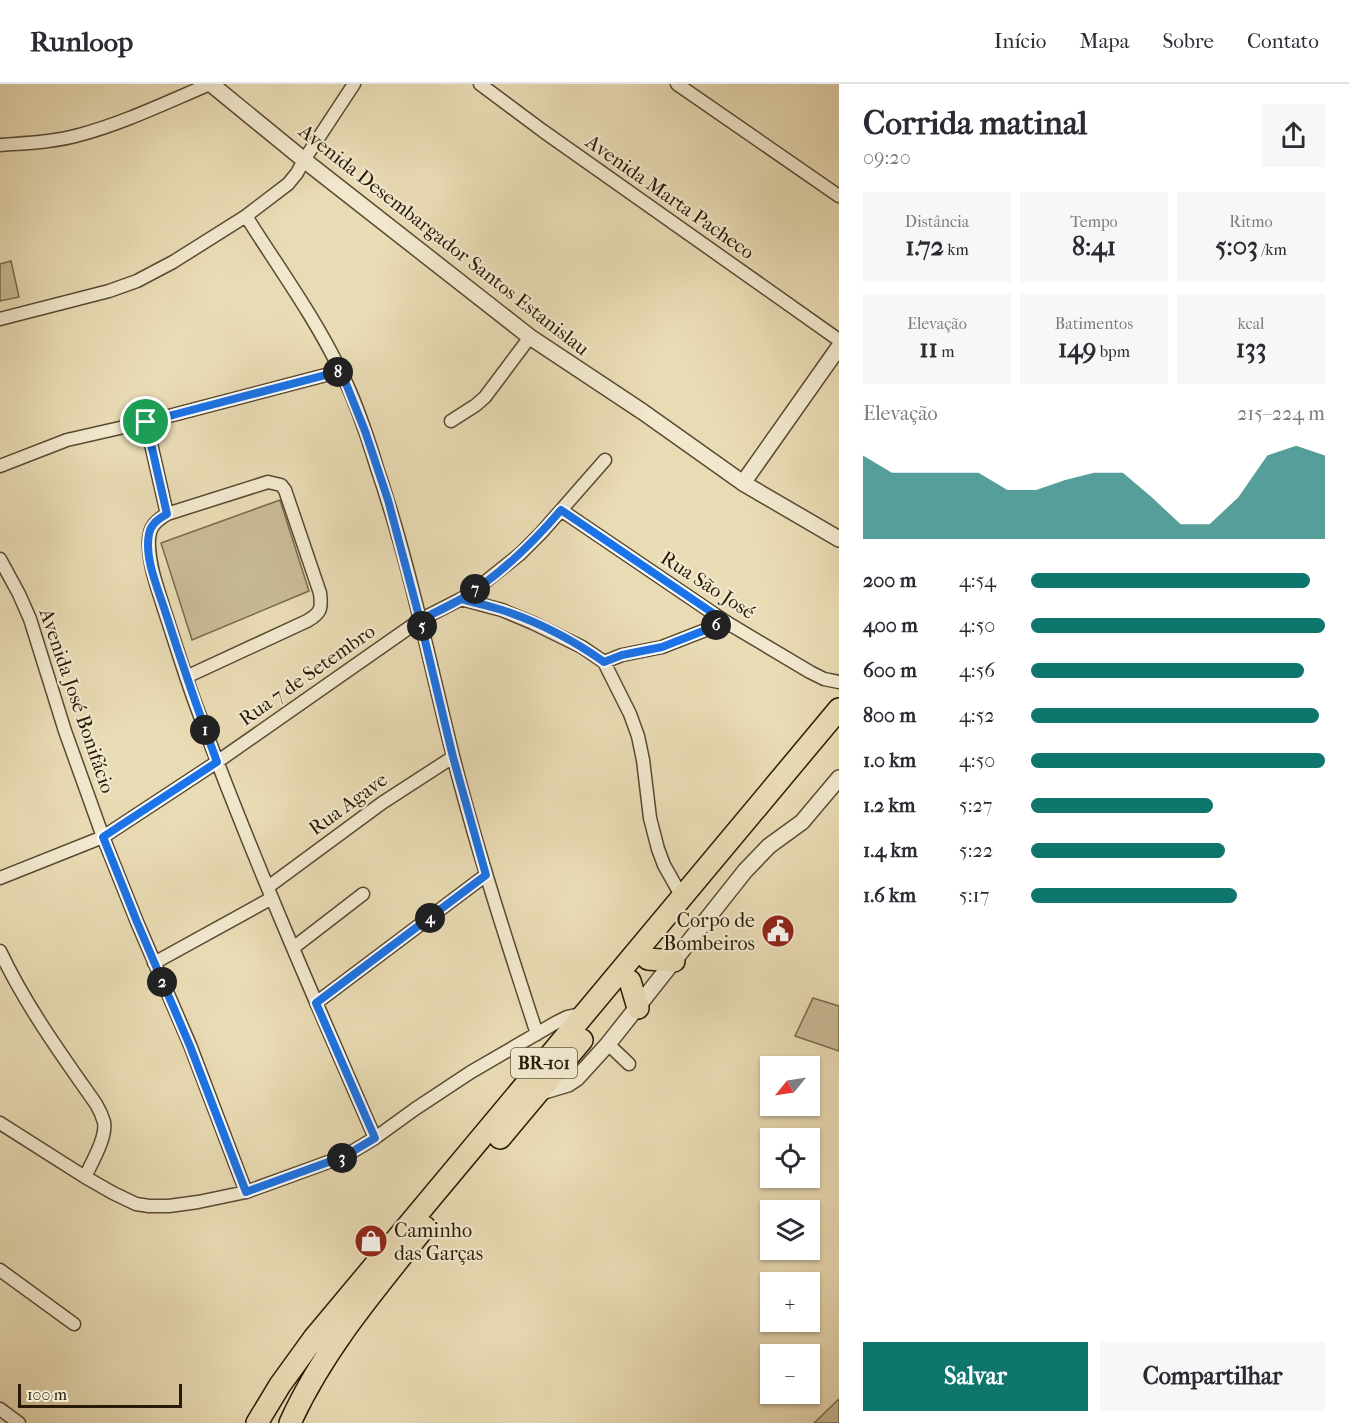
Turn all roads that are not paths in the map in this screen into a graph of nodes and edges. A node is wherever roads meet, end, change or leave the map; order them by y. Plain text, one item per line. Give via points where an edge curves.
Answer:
1 (210, 84) edge
2 (354, 84) edge
3 (480, 84) edge
4 (684, 86) edge
5 (0, 146) edge
6 (304, 160) junction
7 (839, 196) edge
8 (246, 216) junction
9 (0, 319) edge
10 (530, 337) junction
11 (839, 340) edge
12 (839, 346) edge
13 (341, 371) junction
14 (451, 421) dead end
15 (146, 422) junction
16 (605, 460) dead end
17 (0, 466) edge
18 (743, 483) junction
19 (561, 510) junction
20 (167, 514) junction
21 (839, 539) edge
22 (0, 559) edge
23 (461, 599) junction
24 (420, 620) junction
25 (726, 622) junction
26 (604, 662) junction
27 (186, 677) junction
28 (839, 682) edge
29 (839, 709) edge
30 (839, 730) edge
31 (453, 757) junction
32 (217, 762) junction
33 (839, 778) edge
34 (103, 837) junction
35 (486, 875) junction
36 (0, 878) edge
37 (270, 893) junction
38 (363, 894) dead end
39 (682, 897) junction
40 (293, 948) junction
41 (0, 951) edge
42 (648, 960) junction
43 (674, 961) junction
44 (154, 963) junction
45 (630, 981) junction
46 (316, 1003) junction
47 (638, 1008) junction
48 (586, 1013) junction
49 (537, 1034) junction
50 (608, 1044) junction
51 (629, 1064) dead end
52 (538, 1093) junction
53 (0, 1123) edge
54 (375, 1138) junction
55 (86, 1177) junction
56 (246, 1192) junction
57 (0, 1270) edge
58 (74, 1324) dead end
59 (0, 1409) edge
60 (19, 1423) edge
61 (256, 1423) edge
62 (290, 1423) edge

1 - 5 street via 111,125 77,135
1 - 6 street, Avenida Desembargador Santos Estanislau
2 - 6 street
3 - 11 street, Avenida Marta Pacheco
4 - 7 street
6 - 8 street via 288,184
6 - 10 street, Avenida Desembargador Santos Estanislau
8 - 9 street via 137,281
8 - 13 street
10 - 14 street via 485,397
10 - 18 street, Avenida Desembargador Santos Estanislau
12 - 18 street
13 - 15 street
13 - 24 street via 388,500
15 - 17 street via 67,440
15 - 20 street
16 - 19 street, Rua 7 de Setembro
18 - 21 street, Avenida Desembargador Santos Estanislau
19 - 23 street, Rua 7 de Setembro via 520,554
19 - 25 street, Rua São José
20 - 27 street via 152,526 149,549
20 - 27 street via 268,482 281,485 320,593 320,611 315,616
22 - 34 street, Avenida José Bonifácio via 30,619 64,731
23 - 24 street, Rua 7 de Setembro
23 - 26 street via 533,623 582,646
24 - 31 street
24 - 32 street, Rua 7 de Setembro
25 - 26 street via 662,647
25 - 28 street, Rua São José via 810,672
26 - 39 street via 638,736 658,849
27 - 32 street
29 - 39 highway, BR-101
30 - 42 highway, BR-101
31 - 35 street
31 - 37 street, Rua Agave via 382,803
32 - 34 street, Rua 7 de Setembro
32 - 37 street
33 - 43 street via 802,822 744,871
34 - 36 street, Rua 7 de Setembro
34 - 44 street, Avenida José Bonifácio
35 - 46 street
35 - 49 street
37 - 40 street
37 - 44 street, Rua Agave
38 - 40 street
39 - 48 highway, BR-101
40 - 46 street
41 - 55 street via 33,1013 102,1116 105,1129
42 - 43 highway
42 - 45 highway, BR-101
43 - 47 street
44 - 56 street, Avenida José Bonifácio
45 - 47 highway
45 - 52 highway, BR-101
46 - 54 street
47 - 50 street
48 - 49 street via 567,1017
48 - 61 highway, BR-101 via 314,1338
49 - 54 street via 471,1072
50 - 51 street
50 - 52 street via 577,1078
52 - 62 highway, BR-101 via 361,1306
53 - 55 street
54 - 56 street via 345,1156
55 - 56 street via 126,1200 149,1206 198,1202
57 - 58 street
59 - 60 street

